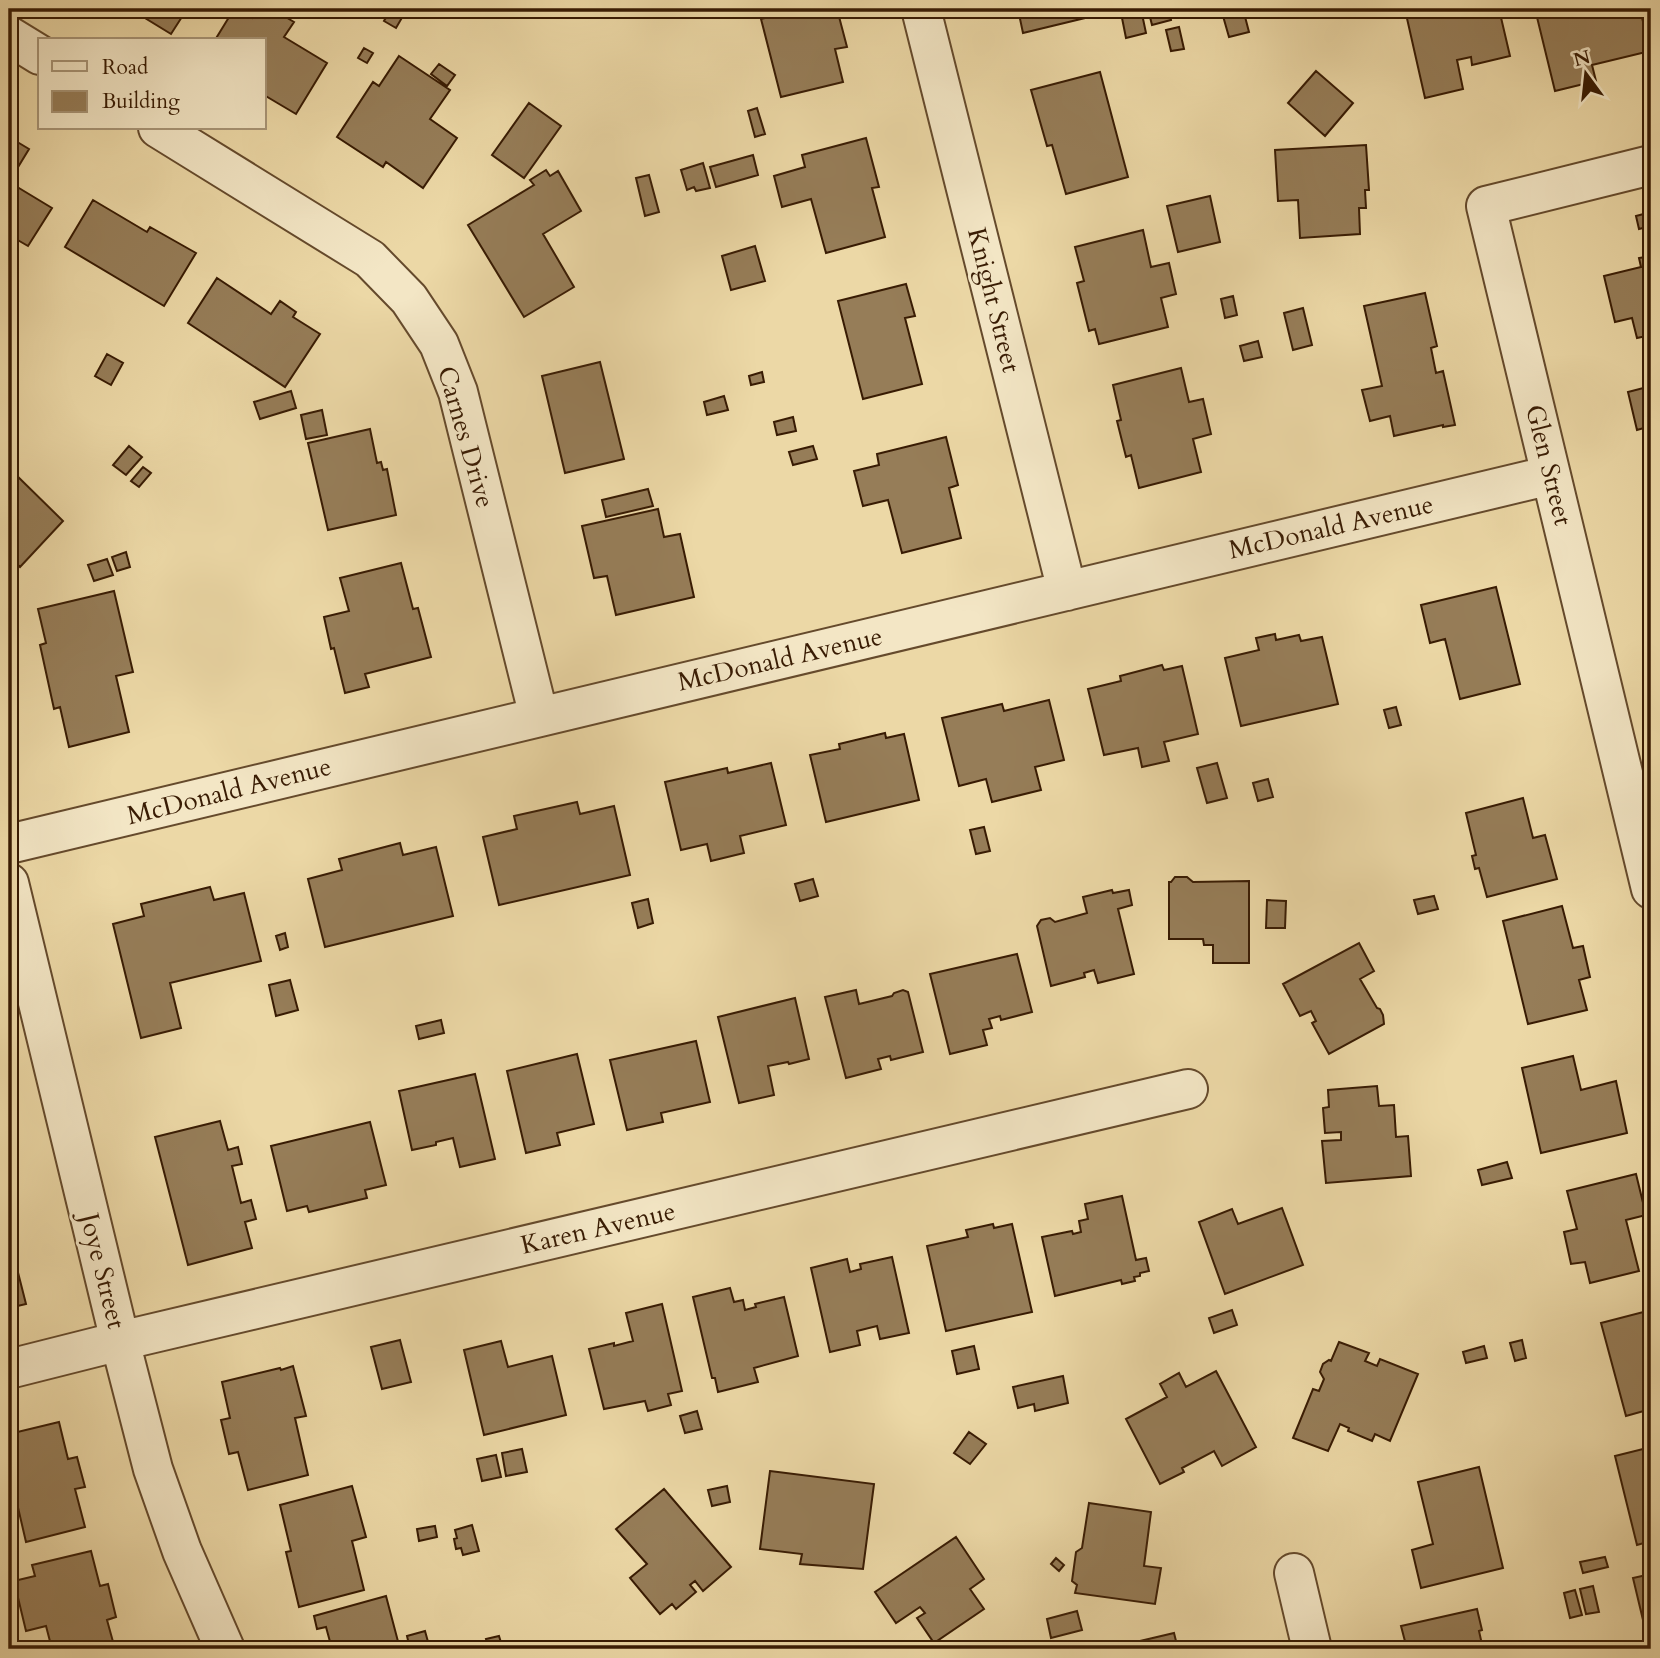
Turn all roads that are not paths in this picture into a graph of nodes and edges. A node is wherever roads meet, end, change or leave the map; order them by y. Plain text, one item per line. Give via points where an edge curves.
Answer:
1 (921, 9) edge
2 (9, 36) edge
3 (38, 54) edge
4 (161, 130) edge
5 (1651, 166) edge
6 (1551, 475) junction
7 (1067, 591) junction
8 (539, 717) junction
9 (9, 844) edge
10 (9, 883) edge
11 (1651, 889) edge
12 (1188, 1089) dead end
13 (120, 1341) junction
14 (9, 1369) edge
15 (1294, 1573) dead end
16 (225, 1649) edge
17 (1312, 1649) edge

1 - 7 street, Knight Street
2 - 3 street
4 - 8 street, Carnes Drive via 370,259 409,299 439,344 458,392
5 - 6 street, Glen Street via 1486,206
6 - 7 street, McDonald Avenue
6 - 11 street, Glen Street
7 - 8 street, McDonald Avenue
8 - 9 street, McDonald Avenue
10 - 13 street, Joye Street
12 - 13 street, Karen Avenue
13 - 14 street, Karen Avenue
13 - 16 street, Joye Street via 153,1469 182,1551
15 - 17 street

